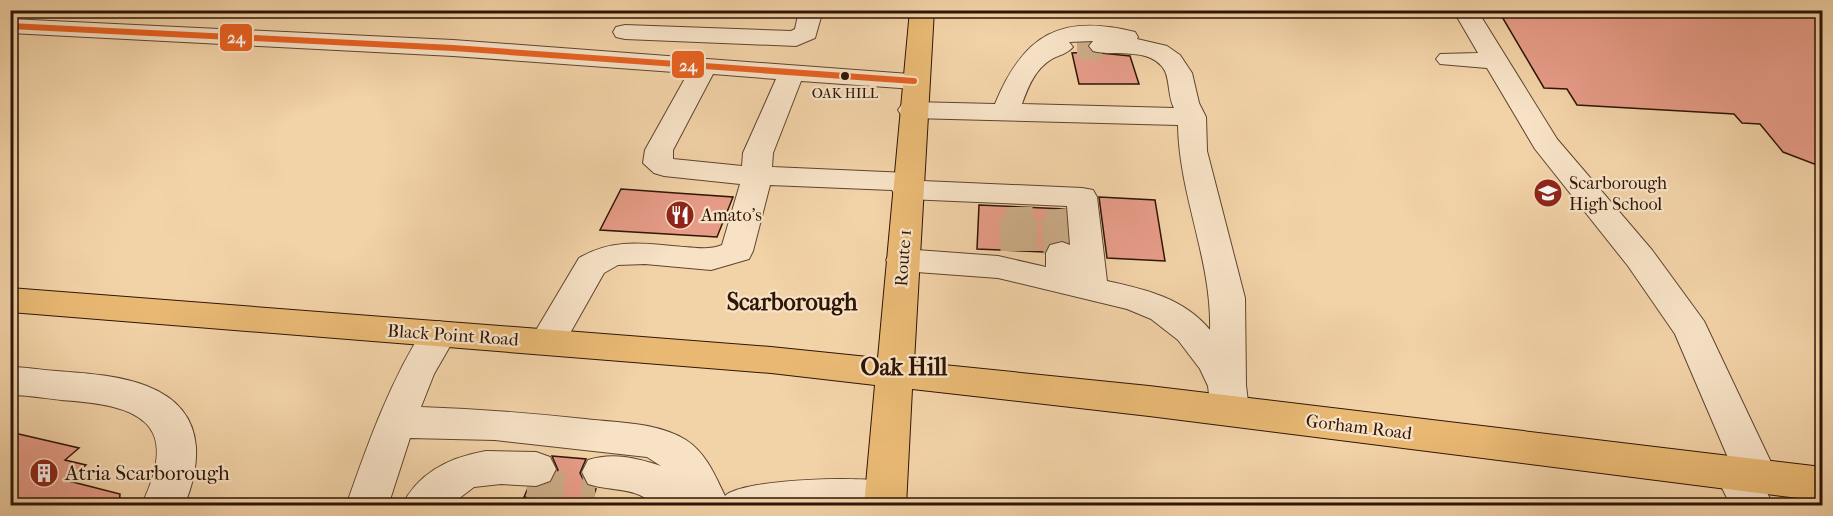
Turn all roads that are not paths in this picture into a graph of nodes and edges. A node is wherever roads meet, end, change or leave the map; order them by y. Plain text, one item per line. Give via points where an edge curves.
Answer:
1 (639, 10) edge
2 (810, 10) edge
3 (922, 10) edge
4 (1465, 10) edge
5 (10, 26) edge
6 (625, 32) junction
7 (1039, 54) junction
8 (607, 59) junction
9 (1449, 59) dead end
10 (1494, 61) junction
11 (704, 66) junction
12 (792, 72) junction
13 (913, 95) junction
14 (1005, 112) junction
15 (1192, 117) junction
16 (756, 176) junction
17 (908, 186) junction
18 (903, 260) junction
19 (1038, 266) junction
20 (10, 300) edge
21 (439, 334) junction
22 (547, 342) junction
23 (896, 373) junction
24 (10, 381) edge
25 (1229, 398) junction
26 (397, 422) junction
27 (1822, 484) edge
28 (1749, 485) edge
29 (885, 501) edge
30 (162, 506) edge
31 (367, 506) edge
32 (423, 506) edge
33 (431, 506) edge
34 (668, 506) edge
35 (679, 506) edge
36 (708, 506) edge
37 (741, 506) edge

1 - 6 street
2 - 6 street via 806,33 795,39
3 - 13 main road, Route 1
4 - 10 street
5 - 8 street
6 - 8 street
7 - 14 street via 1015,86
7 - 15 street via 1059,47 1089,46 1158,51 1172,60 1179,73
7 - 15 street via 1052,41 1082,35 1143,39 1168,47 1188,63 1195,75 1199,95
8 - 11 street
9 - 10 street
10 - 28 street via 1545,142 1640,258 1691,330
11 - 12 street
11 - 16 street via 659,150 658,163 664,167
12 - 13 street
12 - 16 street via 758,153
13 - 14 street
13 - 17 main road, Route 1
14 - 15 street
15 - 25 street via 1193,151 1228,298
16 - 17 street
16 - 22 street via 736,251 722,258 627,253 603,258 591,266
17 - 18 main road, Route 1
17 - 19 street via 1030,201 1082,197
18 - 19 street
18 - 23 main road, Route 1
19 - 25 street via 1136,299 1178,320 1206,347
20 - 21 main road, Black Point Road
21 - 22 main road, Black Point Road
21 - 26 street via 426,352
22 - 23 main road, Black Point Road
23 - 25 main road, Gorham Road
23 - 29 main road, Route 1
24 - 30 street via 110,390 133,396 163,413 178,440 174,478
25 - 28 main road, Gorham Road
26 - 31 street
26 - 36 street via 495,425 652,442 671,449 687,464
27 - 28 main road, Gorham Road
29 - 37 street via 796,498
32 - 33 street via 439,486 455,475 476,470 532,478 471,490
34 - 35 street via 599,482 642,477 661,482

